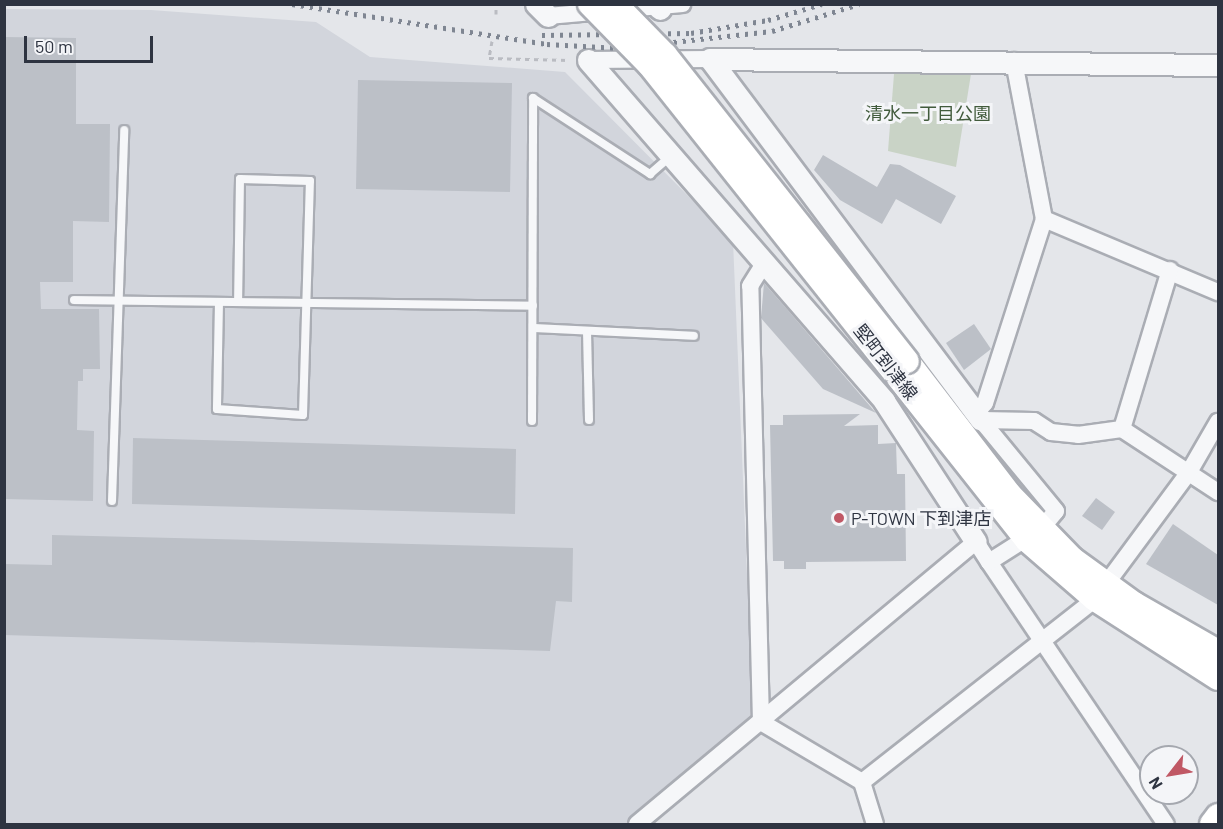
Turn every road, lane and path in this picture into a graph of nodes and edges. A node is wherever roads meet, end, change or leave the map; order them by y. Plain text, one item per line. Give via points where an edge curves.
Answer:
1 (496, 4) edge
2 (590, 4) edge
3 (615, 4) edge
4 (682, 4) edge
5 (657, 7) edge
6 (542, 10) edge
7 (496, 14) dead end
8 (492, 41) dead end
9 (710, 58) junction
10 (588, 60) junction
11 (1014, 61) junction
12 (1218, 65) edge
13 (124, 130) dead end
14 (673, 154) junction
15 (1044, 219) junction
16 (765, 262) junction
17 (1170, 270) junction
18 (1218, 292) edge
19 (74, 300) dead end
20 (118, 300) junction
21 (219, 302) junction
22 (238, 302) junction
23 (306, 303) junction
24 (533, 306) junction
25 (533, 328) junction
26 (587, 331) junction
27 (694, 336) dead end
28 (900, 365) junction
29 (978, 417) junction
30 (589, 420) dead end
31 (532, 421) dead end
32 (1218, 422) edge
33 (1122, 429) junction
34 (1189, 472) junction
35 (1218, 492) edge
36 (112, 501) dead end
37 (1034, 535) junction
38 (976, 542) junction
39 (989, 562) junction
40 (1101, 593) junction
41 (1041, 640) junction
42 (1218, 652) edge
43 (1218, 678) edge
44 (761, 722) junction
45 (862, 782) junction
46 (1218, 816) edge
47 (637, 825) edge
48 (875, 825) edge
49 (1166, 825) edge
50 (1212, 825) edge

1 - 7 path
2 - 28 main road, 堅町到津線, bridge via 649,64
3 - 28 main road, 堅町到津線, bridge via 665,55
4 - 5 street
5 - 6 street
8 - 10 path via 489,58
9 - 10 street
9 - 11 street
9 - 29 street
10 - 14 street
11 - 12 street
11 - 15 street
13 - 20 lane
14 - 16 street
14 - 24 lane via 650,174 533,98
15 - 17 street
15 - 29 street
16 - 38 street via 884,401
16 - 44 street via 750,286
17 - 18 street
17 - 33 street
19 - 20 lane
20 - 21 lane
20 - 36 lane
21 - 22 lane
21 - 23 lane via 217,409 303,415
22 - 23 lane
22 - 23 lane via 240,179 310,181
23 - 24 lane
24 - 25 lane
25 - 26 lane
25 - 31 lane
26 - 27 lane
26 - 30 lane
28 - 37 main road, 堅町到津線
29 - 33 street via 1034,421 1050,432 1078,435
29 - 37 street via 1056,511
32 - 34 street
33 - 34 street
34 - 35 street
34 - 40 street
37 - 39 street
37 - 40 main road, 堅町到津線
38 - 39 street
38 - 44 street
39 - 41 street
40 - 41 street
40 - 42 main road, 堅町到津線
40 - 43 main road, 堅町到津線
41 - 45 street
41 - 49 street
44 - 45 street
44 - 47 street
45 - 48 street
46 - 50 main road

